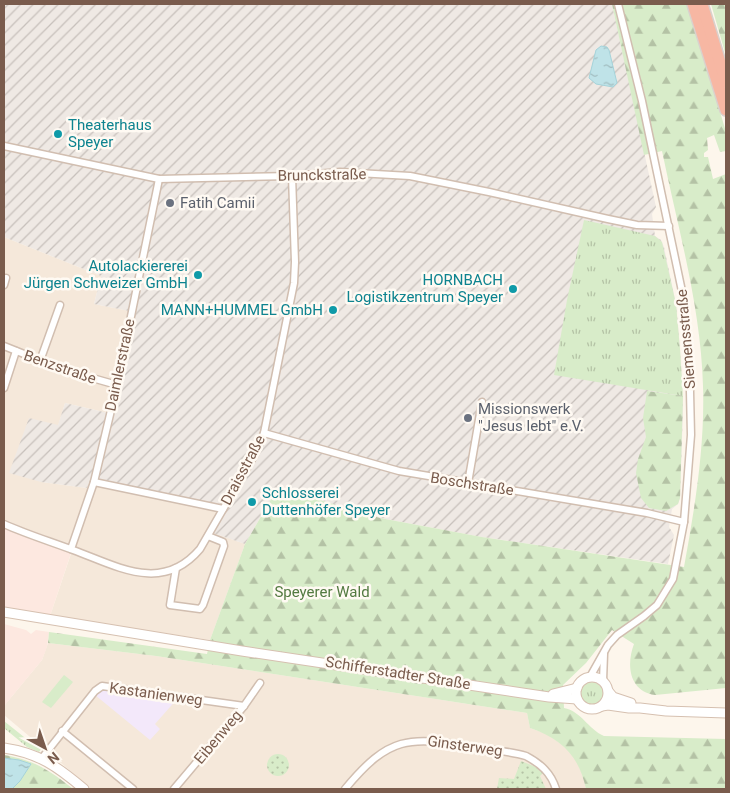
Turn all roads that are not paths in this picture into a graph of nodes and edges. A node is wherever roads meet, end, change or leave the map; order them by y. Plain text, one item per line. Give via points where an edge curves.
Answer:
1 (618, 4) edge
2 (693, 4) edge
3 (702, 4) edge
4 (726, 82) edge
5 (726, 110) edge
6 (4, 146) edge
7 (292, 176) junction
8 (158, 179) junction
9 (669, 226) junction
10 (60, 305) dead end
11 (4, 346) edge
12 (16, 351) junction
13 (40, 361) junction
14 (117, 385) junction
15 (4, 388) edge
16 (482, 402) dead end
17 (264, 433) junction
18 (94, 482) junction
19 (468, 483) junction
20 (223, 509) junction
21 (684, 522) junction
22 (4, 524) edge
23 (208, 536) junction
24 (71, 549) junction
25 (176, 568) junction
26 (4, 614) edge
27 (604, 650) junction
28 (590, 677) junction
29 (603, 681) junction
30 (260, 683) dead end
31 (577, 688) junction
32 (608, 691) junction
33 (528, 693) junction
34 (577, 699) junction
35 (244, 706) junction
36 (602, 706) junction
37 (640, 708) junction
38 (726, 713) edge
39 (62, 731) junction
40 (4, 748) edge
41 (42, 758) junction
42 (84, 789) edge
43 (133, 789) edge
44 (174, 789) edge
45 (345, 789) edge
46 (556, 789) edge

1 - 9 street, Siemensstraße
2 - 5 highway
3 - 4 highway
6 - 8 street, Brunckstraße
7 - 8 street, Brunckstraße
7 - 9 street, Brunckstraße via 340,172 410,176 608,220
7 - 17 street, Draisstraße via 294,283
8 - 14 street, Daimlerstraße
9 - 21 street, Siemensstraße via 690,348 691,434
10 - 13 street
11 - 12 street, Benzstraße
12 - 13 street, Benzstraße
12 - 15 street
13 - 14 street, Benzstraße
14 - 18 street, Daimlerstraße
16 - 19 street
17 - 19 street, Boschstraße via 392,470
17 - 20 street, Draisstraße
18 - 20 street
18 - 24 street, Daimlerstraße
19 - 21 street, Boschstraße
20 - 23 street, Draisstraße
21 - 27 street, Siemensstraße via 673,579 665,594 644,616 617,634
22 - 24 street, Draisstraße
23 - 25 street, Draisstraße via 196,554
23 - 25 street via 223,542 224,546 200,609 170,605
24 - 25 street, Draisstraße via 142,573 162,573
26 - 33 main road, Schifferstadter Straße
27 - 28 street, Siemensstraße
27 - 29 street
28 - 29 main road
28 - 31 main road via 581,681
29 - 32 main road
30 - 35 street, Eibenweg
31 - 33 main road, Schifferstadter Straße via 553,694
31 - 34 main road
32 - 36 main road
32 - 37 main road via 613,697
33 - 34 main road, Schifferstadter Straße
34 - 36 main road via 588,709
35 - 39 street, Kastanienweg via 102,686
35 - 44 street, Eibenweg
36 - 37 main road
37 - 38 main road
39 - 41 street, Kastanienweg
39 - 43 street
40 - 41 main road
41 - 42 main road
45 - 46 street, Ginsterweg via 375,757 391,747 421,740 526,756 546,770

